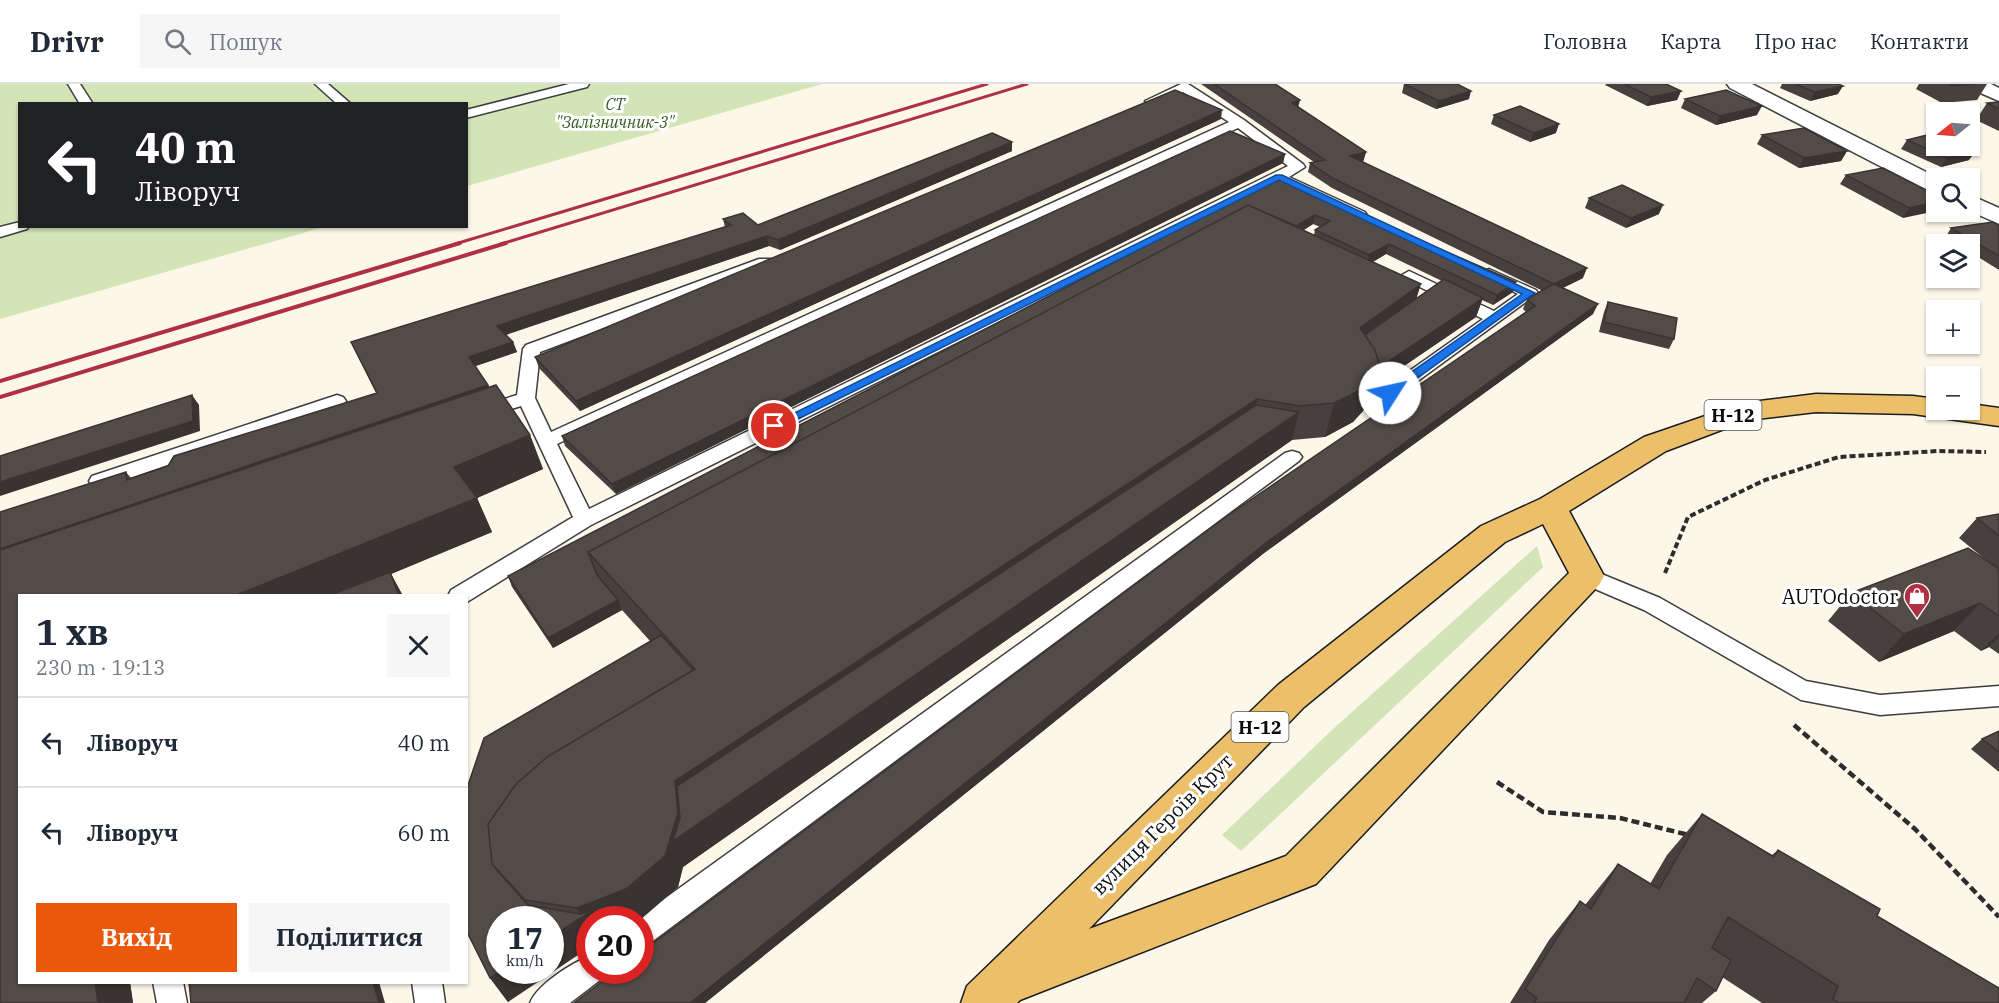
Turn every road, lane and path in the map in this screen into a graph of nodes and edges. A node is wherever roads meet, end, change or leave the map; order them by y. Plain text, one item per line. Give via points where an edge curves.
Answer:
1 (74, 84) edge
2 (321, 84) edge
3 (583, 84) edge
4 (1737, 84) edge
5 (1976, 84) edge
6 (1999, 95) edge
7 (86, 102) edge
8 (343, 102) edge
9 (1140, 106) edge
10 (468, 113) edge
11 (1239, 123) junction
12 (1279, 177) junction
13 (1926, 181) edge
14 (1980, 207) edge
15 (1999, 217) edge
16 (1373, 221) edge
17 (18, 227) edge
18 (0, 232) edge
19 (779, 256) edge
20 (1478, 269) edge
21 (1367, 280) edge
22 (1495, 318) junction
23 (1390, 393) dead end
24 (526, 398) junction
25 (337, 402) dead end
26 (1926, 407) edge
27 (1980, 414) edge
28 (470, 417) edge
29 (1999, 417) edge
30 (547, 441) junction
31 (1989, 452) dead end
32 (1292, 458) dead end
33 (79, 488) edge
34 (1551, 507) junction
35 (584, 520) junction
36 (1587, 576) junction
37 (462, 594) edge
38 (1652, 604) junction
39 (1999, 696) edge
40 (1792, 724) dead end
41 (1497, 782) dead end
42 (1700, 837) edge
43 (1999, 917) edge
44 (654, 923) edge
45 (576, 980) edge
46 (168, 984) edge
47 (427, 984) edge
48 (992, 994) edge
49 (172, 1003) edge
50 (430, 1003) edge
51 (545, 1003) edge

1 - 7 lane
2 - 8 lane
3 - 10 lane
4 - 13 street
5 - 6 street
9 - 11 lane via 1184,87
11 - 12 lane via 1298,167
11 - 30 lane
12 - 16 lane
12 - 35 lane
14 - 15 street
17 - 18 lane
19 - 24 lane via 532,350
20 - 22 lane via 1530,293
21 - 22 lane via 1387,290 1409,276
22 - 23 lane
24 - 28 lane
24 - 30 lane
25 - 33 lane
26 - 34 main road, Н-12 via 1816,403 1743,412 1655,444
27 - 29 main road
30 - 35 lane
31 - 38 path via 1938,451 1839,458 1765,480 1688,517
32 - 44 lane
34 - 36 main road
34 - 48 main road, вулиця Героїв Крут / Н-12 via 1493,534 1291,696
35 - 37 lane
36 - 38 lane
36 - 48 main road via 1300,870
38 - 39 lane via 1801,690 1880,705
40 - 43 path via 1915,829
41 - 42 path via 1543,812 1620,818
45 - 51 lane
46 - 49 lane
47 - 50 lane

